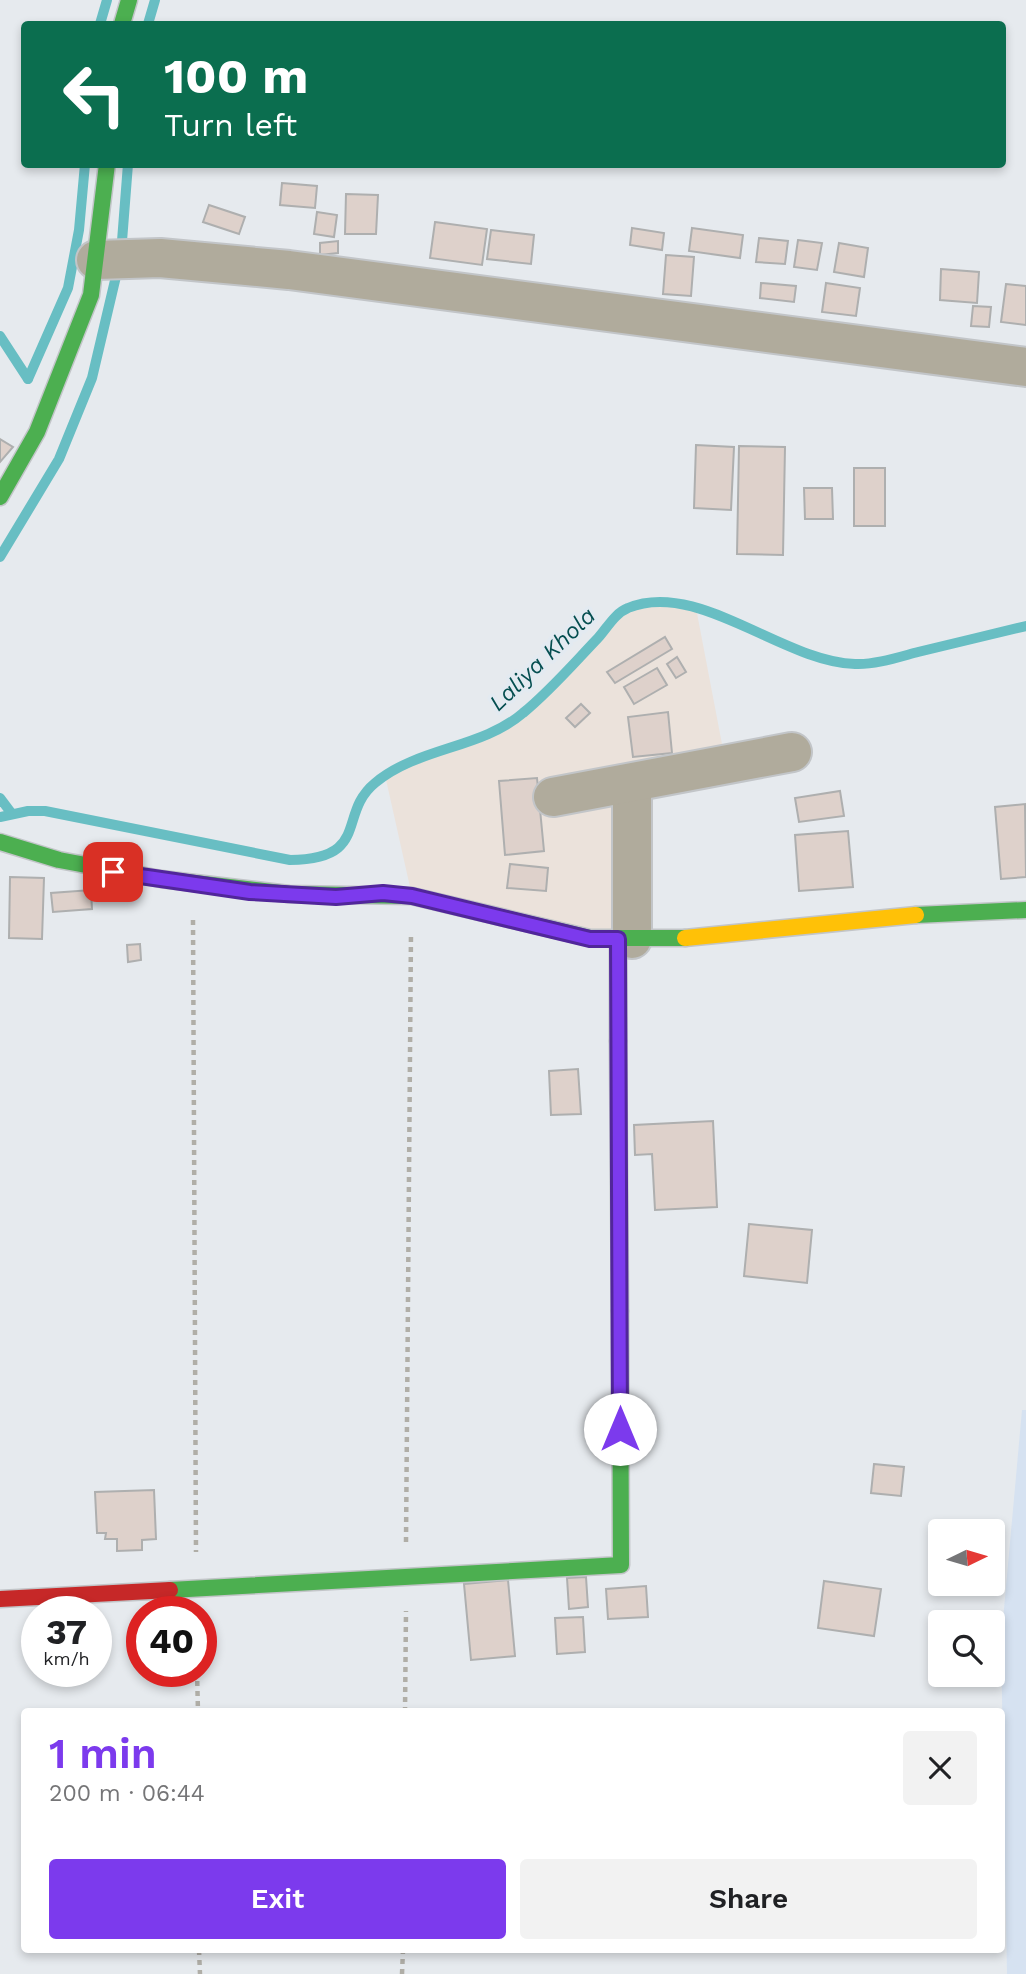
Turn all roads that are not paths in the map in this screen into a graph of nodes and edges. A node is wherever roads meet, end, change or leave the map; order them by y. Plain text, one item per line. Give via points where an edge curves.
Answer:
1 (129, 0) edge
2 (123, 21) edge
3 (107, 168) edge
4 (96, 260) junction
5 (1026, 367) edge
6 (0, 496) edge
7 (792, 752) dead end
8 (632, 783) junction
9 (553, 797) dead end
10 (7, 852) edge
11 (1026, 910) edge
12 (625, 939) junction
13 (0, 1599) edge

1 - 2 street
3 - 4 street
4 - 5 street via 160,258 289,270
4 - 6 street via 91,295 37,432
7 - 8 street
8 - 9 street
8 - 12 street
10 - 12 street via 262,893 412,896 590,939
11 - 12 street via 946,912 672,939
12 - 13 street via 621,1565

